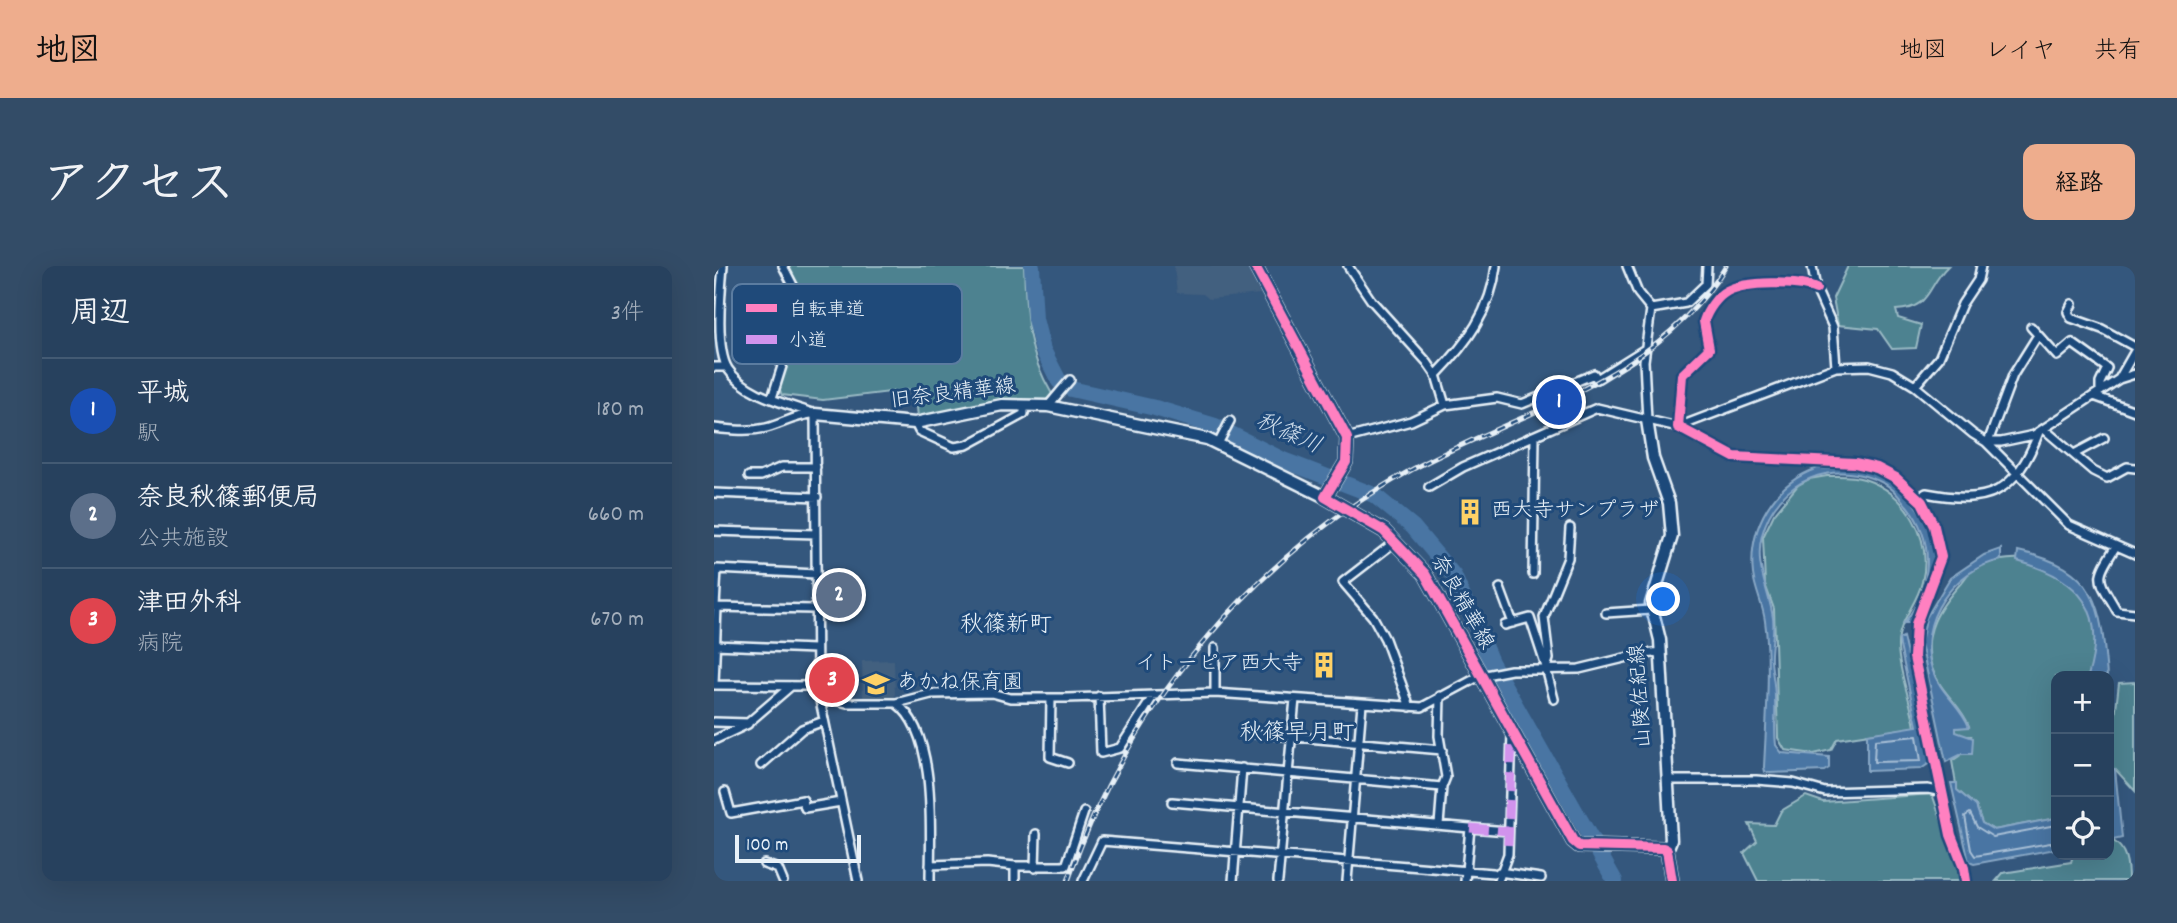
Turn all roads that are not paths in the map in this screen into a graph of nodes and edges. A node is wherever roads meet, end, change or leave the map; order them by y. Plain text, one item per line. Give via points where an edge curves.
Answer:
1 (723, 266) edge
2 (783, 266) edge
3 (1255, 266) edge
4 (1348, 266) edge
5 (1496, 266) edge
6 (1627, 266) edge
7 (1707, 266) edge
8 (1812, 266) edge
9 (1981, 266) edge
10 (792, 284) edge
11 (1816, 289) junction
12 (718, 294) edge
13 (2072, 304) dead end
14 (1651, 309) junction
15 (2031, 327) dead end
16 (2038, 335) junction
17 (1645, 349) junction
18 (2135, 349) edge
19 (783, 364) edge
20 (714, 367) edge
21 (727, 367) junction
22 (1836, 367) junction
23 (2135, 374) edge
24 (1436, 375) junction
25 (2119, 379) junction
26 (1070, 380) dead end
27 (1915, 386) junction
28 (2097, 394) junction
29 (772, 398) junction
30 (1024, 405) junction
31 (1445, 405) junction
32 (1048, 406) junction
33 (2135, 411) edge
34 (815, 414) junction
35 (1647, 420) junction
36 (1230, 421) dead end
37 (915, 423) junction
38 (1678, 427) junction
39 (714, 428) edge
40 (2041, 430) junction
41 (1535, 437) junction
42 (1347, 438) junction
43 (2104, 438) dead end
44 (1987, 442) junction
45 (1218, 444) junction
46 (2074, 454) junction
47 (816, 467) junction
48 (2135, 468) edge
49 (2017, 474) junction
50 (749, 476) dead end
51 (1429, 486) dead end
52 (714, 493) edge
53 (1326, 494) junction
54 (817, 497) junction
55 (1918, 498) junction
56 (1570, 528) dead end
57 (714, 531) edge
58 (816, 534) junction
59 (1396, 541) junction
60 (2116, 546) junction
61 (2135, 554) edge
62 (715, 569) edge
63 (816, 574) junction
64 (1533, 574) dead end
65 (1500, 588) dead end
66 (715, 607) edge
67 (814, 609) junction
68 (1651, 610) junction
69 (1606, 612) dead end
70 (2135, 612) edge
71 (715, 645) edge
72 (1215, 648) dead end
73 (814, 649) junction
74 (1661, 652) junction
75 (1546, 668) junction
76 (1482, 676) junction
77 (714, 685) edge
78 (791, 686) junction
79 (817, 686) junction
80 (1214, 693) junction
81 (1154, 695) junction
82 (818, 696) junction
83 (1099, 696) junction
84 (1440, 696) junction
85 (1051, 698) junction
86 (1295, 699) junction
87 (1555, 699) dead end
88 (896, 703) junction
89 (1362, 704) junction
90 (1410, 707) junction
91 (824, 721) junction
92 (714, 722) edge
93 (748, 723) junction
94 (1512, 732) junction
95 (1250, 733) dead end
96 (1292, 736) junction
97 (714, 740) edge
98 (1360, 741) junction
99 (1442, 750) junction
100 (1068, 763) dead end
101 (1178, 763) dead end
102 (761, 765) dead end
103 (1242, 768) junction
104 (1287, 772) junction
105 (1356, 779) junction
106 (1668, 780) junction
107 (1442, 787) junction
108 (725, 792) dead end
109 (1942, 792) junction
110 (841, 802) junction
111 (1172, 802) dead end
112 (1240, 807) junction
113 (1284, 811) junction
114 (1084, 812) dead end
115 (1353, 817) junction
116 (1439, 825) junction
117 (1470, 828) junction
118 (1508, 831) junction
119 (1036, 834) dead end
120 (1236, 850) junction
121 (1667, 850) junction
122 (1281, 853) junction
123 (1350, 860) junction
124 (764, 864) dead end
125 (930, 865) junction
126 (1015, 866) junction
127 (1035, 867) junction
128 (1466, 870) junction
129 (1496, 872) junction
130 (1541, 878) dead end
131 (783, 881) edge
132 (858, 881) edge
133 (930, 881) edge
134 (1015, 881) edge
135 (1083, 881) edge
136 (1233, 881) edge
137 (1278, 881) edge
138 (1347, 881) edge
139 (1465, 881) edge
140 (1497, 881) edge
141 (1672, 881) edge
142 (1966, 881) edge

1 - 12 street
2 - 10 street
3 - 42 main road
4 - 24 street
5 - 24 street via 1482,318 1461,350
6 - 14 street via 1638,293
7 - 14 street via 1706,284 1686,303
8 - 11 street
9 - 27 street via 1939,358
11 - 22 street via 1833,327
11 - 38 street via 1805,284 1762,285 1728,290 1720,297 1704,321 1709,349 1680,381
12 - 21 street
13 - 18 street via 2071,318 2102,329
14 - 17 street
15 - 16 street
16 - 28 street via 2057,356 2072,343 2107,368
16 - 44 street via 2013,375
17 - 31 street via 1597,379 1594,374 1522,404 1497,398
17 - 35 street
18 - 25 street
19 - 29 street
20 - 21 street
21 - 29 street, 旧奈良精華線 via 737,380
22 - 27 street via 1869,366 1892,372
22 - 38 street
23 - 25 street
24 - 31 street
25 - 28 street
26 - 32 street
27 - 44 street
28 - 33 street
28 - 40 street
29 - 34 street, 旧奈良精華線
30 - 32 street, 旧奈良精華線
30 - 37 street, 旧奈良精華線 via 1002,405
30 - 37 street via 1024,414 967,445 954,447 919,431
31 - 42 street via 1411,421
32 - 45 street, 旧奈良精華線 via 1186,432
34 - 37 street, 旧奈良精華線
34 - 39 street via 796,416 768,428
34 - 47 street
35 - 38 street
35 - 41 street via 1597,408
35 - 68 street, 山陵佐紀線 via 1653,458 1669,503 1672,536 1660,565
36 - 45 street
38 - 55 street via 1734,457 1877,468
40 - 44 street via 2017,441
40 - 46 street
40 - 49 street
41 - 51 street
41 - 64 street
42 - 53 main road via 1346,462
43 - 46 street
44 - 49 street
45 - 53 street, 旧奈良精華線
46 - 48 street via 2107,478 2127,467
47 - 50 street via 782,467
47 - 54 street
49 - 55 street via 1991,495 1972,499 1926,493
49 - 60 street via 2069,525
52 - 54 street
53 - 59 main road, 奈良精華線
54 - 58 street
55 - 109 street via 1934,526 1941,557 1916,624 1914,657
56 - 75 street via 1568,558 1544,617
57 - 58 street
58 - 63 street
59 - 76 main road, 奈良精華線 via 1425,574
59 - 90 street via 1343,582 1385,639
60 - 61 street
60 - 70 street via 2099,580 2117,611
62 - 63 street
62 - 66 street
63 - 67 street
65 - 75 street via 1509,624 1530,618
66 - 67 street
66 - 71 street
67 - 73 street
68 - 69 street
68 - 74 street, 山陵佐紀線
71 - 73 street
71 - 77 street
72 - 80 street
73 - 79 street
74 - 75 street via 1579,669
74 - 106 street, 山陵佐紀線
75 - 76 street
75 - 87 street
76 - 84 street
76 - 94 main road, 奈良精華線
77 - 78 street
78 - 79 street
78 - 93 street
79 - 82 street
80 - 81 street
80 - 86 street
81 - 83 street
81 - 83 street via 1120,748 1101,753
82 - 88 street via 847,703
82 - 91 street
83 - 85 street
84 - 90 street via 1422,707
84 - 99 street
85 - 88 street via 930,694
85 - 100 street via 1050,757
86 - 89 street
86 - 96 street
88 - 125 street via 912,718 922,740
89 - 90 street
89 - 98 street
91 - 102 street via 802,729
91 - 110 street
92 - 93 street
93 - 97 street
94 - 118 street
94 - 121 main road, 奈良精華線 via 1566,833 1579,845
95 - 96 street
96 - 98 street
96 - 104 street
98 - 99 street
98 - 105 street
99 - 107 street via 1447,777
101 - 103 street
103 - 104 street
103 - 112 street
104 - 105 street
104 - 113 street
105 - 107 street
105 - 115 street
106 - 109 street via 1756,780 1825,792
106 - 121 street, 山陵佐紀線 via 1671,840
107 - 116 street
108 - 110 street via 731,813 803,800 805,808
109 - 142 street
110 - 132 street
111 - 112 street
112 - 113 street
112 - 120 street
113 - 115 street
113 - 122 street
114 - 127 street via 1066,866
115 - 116 street
115 - 123 street
116 - 117 street
117 - 118 street
117 - 128 street
118 - 129 street via 1508,854
119 - 127 street
120 - 122 street
120 - 135 street via 1102,841
120 - 136 street
121 - 141 main road
122 - 123 street
122 - 137 street
123 - 128 street
123 - 138 street
124 - 131 street via 778,869
125 - 126 street
125 - 133 street
126 - 127 street
126 - 134 street
128 - 129 street
128 - 139 street
129 - 130 street
129 - 140 street

